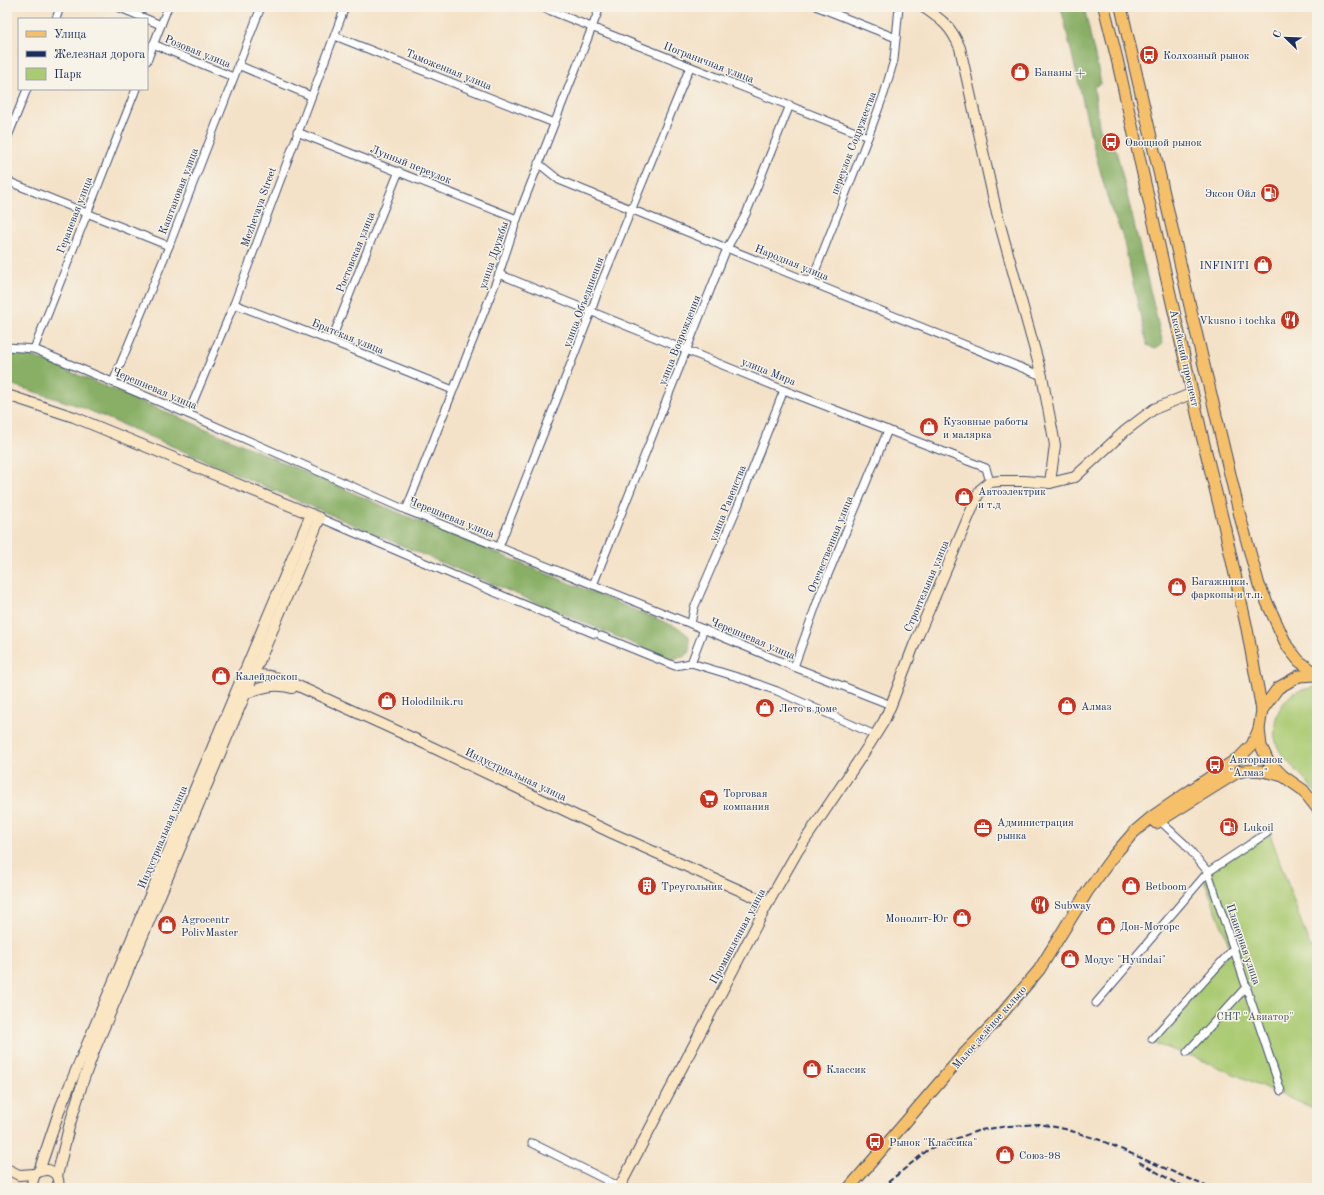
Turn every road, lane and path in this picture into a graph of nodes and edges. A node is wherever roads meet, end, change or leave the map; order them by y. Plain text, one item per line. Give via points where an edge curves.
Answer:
1 (60, 7) edge
2 (118, 7) edge
3 (168, 7) edge
4 (260, 7) edge
5 (345, 7) edge
6 (541, 7) edge
7 (600, 7) edge
8 (818, 7) edge
9 (899, 7) edge
10 (923, 7) edge
11 (1104, 7) edge
12 (1121, 7) edge
13 (56, 18) edge
14 (144, 18) edge
15 (148, 20) edge
16 (161, 25) junction
17 (592, 27) junction
18 (335, 36) junction
19 (896, 38) junction
20 (153, 44) junction
21 (148, 57) edge
22 (238, 65) junction
23 (690, 67) junction
24 (233, 77) junction
25 (27, 90) edge
26 (136, 90) edge
27 (311, 96) junction
28 (790, 105) junction
29 (554, 123) junction
30 (297, 132) junction
31 (868, 137) junction
32 (7, 140) edge
33 (538, 163) junction
34 (400, 171) junction
35 (7, 181) edge
36 (632, 209) junction
37 (87, 212) junction
38 (517, 219) junction
39 (169, 246) junction
40 (727, 248) junction
41 (499, 274) junction
42 (811, 282) junction
43 (234, 304) junction
44 (591, 312) junction
45 (330, 341) junction
46 (7, 347) edge
47 (34, 349) junction
48 (686, 350) junction
49 (1042, 376) junction
50 (114, 382) junction
51 (453, 390) junction
52 (784, 390) junction
53 (1193, 393) junction
54 (7, 395) edge
55 (188, 414) junction
56 (888, 430) junction
57 (990, 482) junction
58 (1050, 484) junction
59 (406, 510) junction
60 (316, 516) junction
61 (499, 547) junction
62 (594, 585) junction
63 (691, 624) junction
64 (704, 629) junction
65 (691, 663) junction
66 (794, 667) junction
67 (1317, 674) edge
68 (253, 676) junction
69 (240, 684) junction
70 (245, 694) junction
71 (326, 698) junction
72 (891, 705) junction
73 (1262, 710) junction
74 (1259, 729) junction
75 (875, 735) junction
76 (1283, 776) junction
77 (1317, 808) edge
78 (1160, 821) junction
79 (184, 828) junction
80 (1267, 833) dead end
81 (1114, 855) junction
82 (1208, 872) junction
83 (768, 903) junction
84 (1234, 948) junction
85 (1247, 986) junction
86 (111, 1001) junction
87 (1096, 1003) dead end
88 (1152, 1039) dead end
89 (1187, 1052) dead end
90 (1281, 1091) dead end
91 (532, 1143) dead end
92 (7, 1170) edge
93 (37, 1173) junction
94 (57, 1176) junction
95 (32, 1188) edge
96 (58, 1188) edge
97 (621, 1188) edge
98 (849, 1188) edge

1 - 13 street
2 - 14 street, Розовая улица
3 - 16 street
4 - 22 street, Каштановая улица
5 - 18 street, Mezhevaya Street
6 - 17 street, Пограничная улица
7 - 17 street, улица Дружбы
8 - 19 street
9 - 19 street, переулок Содружества
10 - 49 street via 942,20 954,33 960,48 997,214
11 - 53 main road, Аксайский проспект
12 - 67 main road, Аксайский проспект via 1196,334 1259,585 1287,646 1299,661
15 - 16 street, Розовая улица
16 - 20 street
17 - 23 street, Пограничная улица
17 - 29 street, улица Дружбы
18 - 27 street, Mezhevaya Street
18 - 29 street, Таможенная улица
19 - 31 street, переулок Содружества via 894,60
20 - 21 street
20 - 24 street, Розовая улица
22 - 24 street, Каштановая улица
22 - 27 street, Розовая улица
23 - 28 street, Пограничная улица
23 - 36 street, улица Объединения
24 - 39 street, Каштановая улица
25 - 32 street
26 - 37 street, Гераневая улица
27 - 30 street, Mezhevaya Street
28 - 31 street, Пограничная улица
28 - 40 street, улица Возрождения via 746,214
29 - 33 street, улица Дружбы
30 - 34 street, Лунный переулок
30 - 43 street, Mezhevaya Street
31 - 42 street, переулок Содружества
33 - 36 street, Народная улица via 559,180
33 - 38 street, улица Дружбы
34 - 38 street, Лунный переулок
34 - 45 street, Ростовская улица
35 - 37 street
36 - 40 street, Народная улица
36 - 44 street, улица Объединения
37 - 39 street
37 - 47 street, Гераневая улица
38 - 41 street, улица Дружбы
39 - 50 street, Каштановая улица
40 - 42 street, Народная улица
40 - 48 street, улица Возрождения
41 - 44 street, улица Мира
41 - 51 street, улица Дружбы
42 - 49 street, Народная улица
43 - 45 street, Братская улица
43 - 55 street, Mezhevaya Street
44 - 48 street, улица Мира
44 - 61 street, улица Объединения
45 - 51 street, Братская улица
46 - 47 street, Черешневая улица
47 - 50 street, Черешневая улица
48 - 52 street, улица Мира
48 - 62 street, улица Возрождения
49 - 58 street via 1056,445
50 - 55 street, Черешневая улица
51 - 59 street, улица Дружбы
52 - 56 street, улица Мира
52 - 63 street, улица Равенства via 694,608
53 - 58 street via 1154,409 1075,477
53 - 73 main road, Аксайский проспект via 1247,629
54 - 60 street via 74,416
55 - 59 street, Черешневая улица
56 - 57 street, улица Мира via 986,468
56 - 66 street, Отечественная улица via 820,594
57 - 58 street via 1001,480
57 - 72 street, Строительная улица via 980,490 973,505
59 - 61 street, Черешневая улица
60 - 65 street via 675,666
60 - 68 street, Индустриальная улица
60 - 69 street, Индустриальная улица
61 - 62 street, Черешневая улица
62 - 63 street, Черешневая улица
63 - 64 street, Черешневая улица
64 - 65 street
64 - 66 street, Черешневая улица
65 - 75 street via 744,678
66 - 72 street, Черешневая улица
67 - 73 main road via 1299,676 1278,688
68 - 69 street
68 - 70 street, Индустриальная улица
68 - 71 street, Индустриальная улица via 271,676
69 - 79 street, Индустриальная улица
70 - 71 street via 271,685 285,686
70 - 79 street, Индустриальная улица
71 - 83 street, Индустриальная улица via 612,833
72 - 75 street, Промышленная улица
73 - 74 main road
74 - 76 main road via 1261,746 1268,761
74 - 81 main road, Малое зелёное кольцо via 1252,745 1241,756 1153,816 1134,832
75 - 83 street, Промышленная улица via 797,852
76 - 77 main road via 1303,790
76 - 78 main road, Малое зелёное кольцо via 1262,770 1241,770
78 - 81 main road, Малое зелёное кольцо
78 - 82 street, Планерная улица via 1185,844
79 - 86 street, Индустриальная улица
80 - 82 street
81 - 98 main road, Малое зелёное кольцо via 1087,892 1039,970
82 - 84 street, Планерная улица
82 - 87 street
83 - 97 street, Промышленная улица
84 - 85 street, Планерная улица
84 - 88 street
85 - 89 street
85 - 90 street, Планерная улица
86 - 93 street, Индустриальная улица via 61,1106
86 - 94 street, Индустриальная улица via 83,1081
91 - 97 street
92 - 93 street via 19,1174
92 - 95 street
93 - 94 street via 49,1170
93 - 95 street, Индустриальная улица
94 - 96 street, Индустриальная улица

